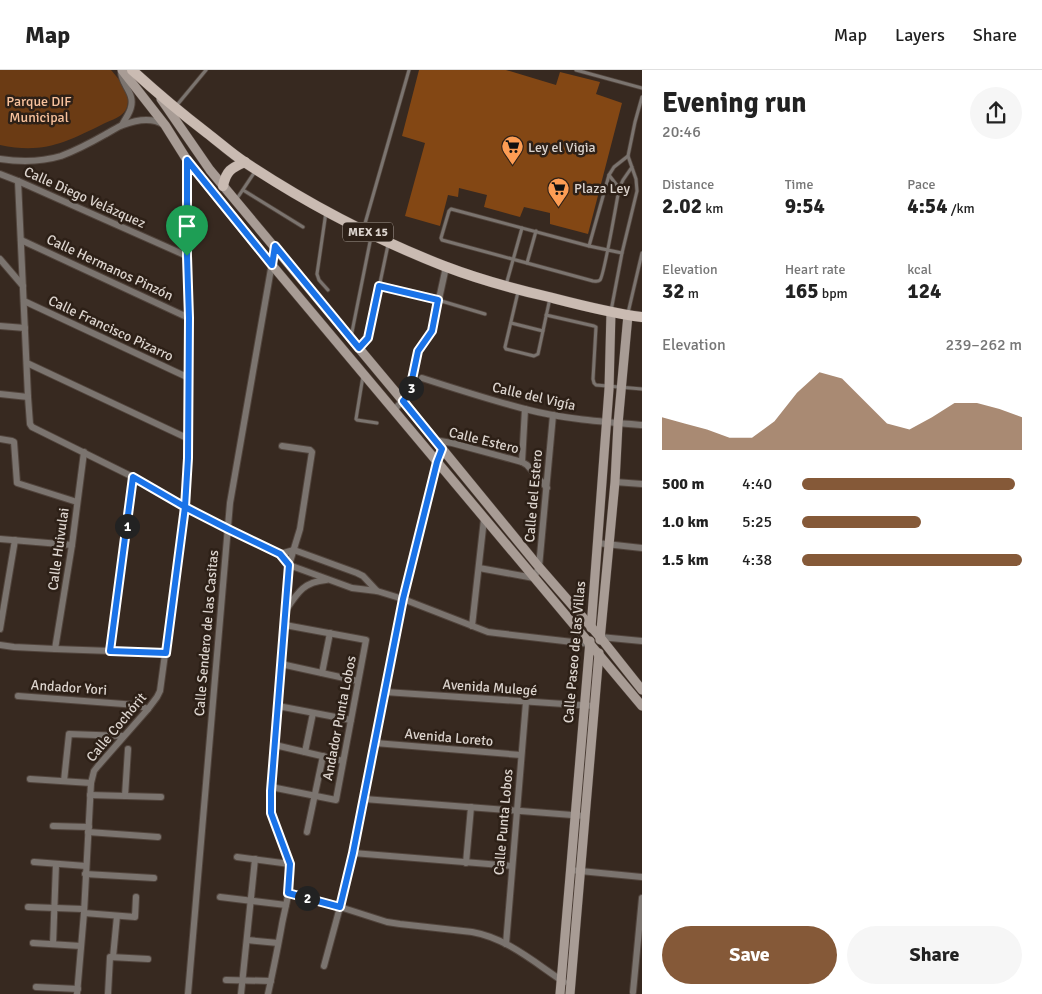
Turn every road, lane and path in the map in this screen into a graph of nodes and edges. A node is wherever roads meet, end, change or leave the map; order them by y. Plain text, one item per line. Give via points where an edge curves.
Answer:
1 (122, 70) edge
2 (132, 70) edge
3 (206, 70) edge
4 (409, 70) edge
5 (576, 70) edge
6 (642, 88) edge
7 (157, 93) junction
8 (642, 97) edge
9 (175, 108) junction
10 (122, 125) junction
11 (164, 125) junction
12 (628, 156) junction
13 (0, 159) edge
14 (187, 160) junction
15 (245, 162) junction
16 (632, 168) junction
17 (256, 170) junction
18 (0, 174) edge
19 (609, 175) junction
20 (18, 181) junction
21 (223, 186) junction
22 (619, 189) junction
23 (243, 190) junction
24 (236, 201) junction
25 (326, 212) junction
26 (303, 227) dead end
27 (522, 228) junction
28 (367, 232) junction
29 (536, 232) junction
30 (21, 240) junction
31 (388, 241) junction
32 (275, 246) junction
33 (589, 246) junction
34 (608, 250) junction
35 (622, 253) junction
36 (187, 256) junction
37 (642, 256) edge
38 (513, 259) junction
39 (2, 262) edge
40 (527, 263) junction
41 (272, 265) junction
42 (446, 266) junction
43 (23, 286) junction
44 (379, 286) junction
45 (506, 286) junction
46 (328, 290) dead end
47 (519, 290) junction
48 (550, 298) junction
49 (24, 300) junction
50 (438, 300) junction
51 (611, 312) junction
52 (485, 314) dead end
53 (546, 315) junction
54 (628, 315) junction
55 (642, 317) edge
56 (189, 318) junction
57 (510, 323) junction
58 (0, 326) edge
59 (25, 328) junction
60 (543, 331) junction
61 (351, 338) junction
62 (359, 348) junction
63 (27, 363) junction
64 (363, 373) junction
65 (189, 378) junction
66 (422, 378) dead end
67 (609, 386) junction
68 (622, 387) junction
69 (642, 389) edge
70 (0, 394) edge
71 (28, 397) junction
72 (403, 401) junction
73 (525, 409) junction
74 (394, 410) junction
75 (553, 415) junction
76 (606, 422) junction
77 (377, 423) dead end
78 (618, 424) junction
79 (642, 425) edge
80 (0, 439) edge
81 (189, 440) junction
82 (434, 440) junction
83 (282, 446) dead end
84 (442, 449) junction
85 (84, 452) junction
86 (437, 462) junction
87 (522, 462) junction
88 (133, 477) junction
89 (615, 482) junction
90 (642, 484) edge
91 (547, 488) junction
92 (77, 502) junction
93 (185, 507) junction
94 (484, 518) junction
95 (228, 529) junction
96 (0, 539) edge
97 (15, 540) junction
98 (597, 543) junction
99 (609, 544) junction
100 (72, 545) junction
101 (642, 548) edge
102 (294, 550) junction
103 (280, 554) junction
104 (289, 565) junction
105 (539, 567) junction
106 (478, 568) junction
107 (534, 578) junction
108 (330, 580) junction
109 (377, 591) junction
110 (403, 599) junction
111 (286, 611) junction
112 (285, 625) junction
113 (472, 626) junction
114 (591, 626) junction
115 (0, 628) edge
116 (330, 633) junction
117 (600, 637) junction
118 (642, 641) edge
119 (590, 644) junction
120 (0, 645) edge
121 (54, 649) junction
122 (110, 651) junction
123 (166, 653) junction
124 (599, 654) junction
125 (282, 664) junction
126 (322, 673) junction
127 (358, 681) junction
128 (642, 690) edge
129 (385, 692) junction
130 (18, 696) dead end
131 (526, 702) junction
132 (584, 705) junction
133 (278, 706) junction
134 (594, 706) junction
135 (642, 706) edge
136 (148, 709) junction
137 (314, 713) junction
138 (351, 720) junction
139 (123, 736) junction
140 (375, 743) junction
141 (275, 744) junction
142 (128, 749) dead end
143 (305, 752) junction
144 (521, 755) junction
145 (323, 756) junction
146 (343, 761) junction
147 (30, 780) dead end
148 (64, 781) junction
149 (91, 783) junction
150 (271, 787) junction
151 (90, 794) junction
152 (125, 796) junction
153 (315, 796) junction
154 (162, 797) dead end
155 (364, 799) junction
156 (471, 807) junction
157 (517, 811) junction
158 (574, 815) junction
159 (586, 816) junction
160 (53, 826) dead end
161 (88, 830) junction
162 (307, 832) dead end
163 (158, 837) dead end
164 (353, 853) junction
165 (237, 857) dead end
166 (255, 859) junction
167 (34, 862) dead end
168 (466, 862) junction
169 (56, 864) junction
170 (290, 864) junction
171 (86, 866) junction
172 (512, 866) junction
173 (570, 870) junction
174 (581, 871) junction
175 (85, 874) junction
176 (642, 877) edge
177 (154, 878) dead end
178 (288, 893) junction
179 (136, 897) dead end
180 (220, 897) dead end
181 (642, 898) edge
182 (251, 901) junction
183 (286, 905) junction
184 (28, 907) dead end
185 (340, 907) junction
186 (54, 908) junction
187 (84, 911) junction
188 (116, 916) junction
189 (246, 940) junction
190 (33, 943) dead end
191 (278, 943) junction
192 (53, 944) junction
193 (506, 944) junction
194 (81, 946) junction
195 (112, 957) junction
196 (148, 960) dead end
197 (324, 966) dead end
198 (226, 980) dead end
199 (561, 980) junction
200 (242, 981) junction
201 (271, 981) junction
202 (36, 987) dead end
203 (570, 990) edge
204 (77, 992) edge
205 (633, 992) dead end
206 (108, 994) edge
207 (188, 994) edge
208 (241, 994) edge
209 (268, 994) edge
210 (560, 994) edge

1 - 10 street via 121,77 132,98 131,109
1 - 11 street
2 - 7 main road, MEX 15
3 - 9 lane
4 - 28 lane
5 - 6 lane
7 - 9 main road, MEX 15
7 - 21 street
8 - 12 lane
9 - 15 main road, MEX 15
10 - 11 street via 145,120
10 - 13 street via 60,156 40,161
11 - 14 street
12 - 16 lane
12 - 19 lane
14 - 36 street, Calle Cochórit
14 - 41 street
15 - 17 main road, MEX 15
15 - 21 main road via 229,171
16 - 22 lane
16 - 35 lane via 637,191
17 - 23 lane
17 - 25 main road, MEX 15
18 - 20 street, Calle Diego Velázquez
19 - 22 lane
19 - 33 lane
20 - 30 street
20 - 36 street, Calle Diego Velázquez
21 - 24 street
22 - 34 lane
23 - 24 lane
23 - 26 lane
24 - 32 street
25 - 28 main road, MEX 15
25 - 46 lane via 317,274 318,280
27 - 29 lane
27 - 38 lane
27 - 38 lane via 451,209 441,237 442,240
28 - 31 main road, MEX 15
28 - 61 lane
29 - 33 lane
29 - 40 lane
30 - 43 street
30 - 56 street, Calle Hermanos Pinzón
31 - 42 main road, MEX 15
31 - 44 lane
32 - 41 street, Calle Sendero de las Casitas
32 - 61 street
33 - 34 lane
34 - 35 lane
34 - 40 lane via 602,277 598,281
35 - 51 lane
36 - 56 street, Calle Cochórit
37 - 54 lane
38 - 40 lane
38 - 45 lane
39 - 43 street
41 - 64 street
41 - 95 street, Calle Sendero de las Casitas
42 - 45 main road, MEX 15
42 - 50 street
43 - 49 street
44 - 50 lane
44 - 62 lane via 368,338
45 - 47 main road, MEX 15
47 - 48 main road, MEX 15
47 - 57 lane
48 - 51 main road, MEX 15
48 - 53 lane
49 - 59 street
49 - 65 street, Calle Francisco Pizarro
50 - 52 lane
50 - 72 street via 432,331 418,351 409,394
51 - 54 main road, MEX 15
51 - 67 street, Calle Paseo de las Villas
53 - 60 lane
53 - 67 lane via 596,327 593,379 596,385
54 - 55 main road, MEX 15
54 - 68 street, Calle Paseo de las Villas
56 - 65 street, Calle Cochórit
57 - 60 lane
57 - 60 lane via 506,349 536,355
58 - 59 street
59 - 63 street
61 - 62 street
62 - 72 street
63 - 71 street
63 - 81 street
64 - 74 street
64 - 77 lane via 356,419
65 - 81 street, Calle Cochórit
66 - 73 street, Calle del Vigía
67 - 68 lane
67 - 76 street, Calle Paseo de las Villas
68 - 69 lane
68 - 78 street, Calle Paseo de las Villas
70 - 71 street
71 - 85 street via 32,427
72 - 74 street
72 - 82 street
73 - 75 street, Calle del Vigía
73 - 87 street
74 - 86 street
75 - 76 street, Calle del Vigía
75 - 91 street, Calle del Estero
76 - 78 street, Calle del Vigía
76 - 98 street, Calle Paseo de las Villas
78 - 79 street, Calle del Vigía
78 - 89 street, Calle Paseo de las Villas
80 - 92 street via 15,443 17,483
81 - 93 street, Calle Cochórit
82 - 84 street
82 - 87 street, Calle Estero
83 - 102 street via 312,452
84 - 86 street
84 - 105 street
85 - 88 street
85 - 92 street, Calle Huivulai
86 - 94 street
86 - 110 street
87 - 91 street, Calle Estero
88 - 93 street
88 - 122 street
89 - 90 street
89 - 99 street, Calle Paseo de las Villas
91 - 105 street, Calle del Estero
92 - 100 street, Calle Huivulai
93 - 95 street
93 - 123 street, Calle Cochórit
94 - 106 street
94 - 107 street
95 - 103 street
95 - 207 street, Calle Sendero de las Casitas
96 - 97 street
97 - 100 street
97 - 115 street
98 - 99 street
98 - 114 street, Calle Paseo de las Villas
99 - 101 street
99 - 117 street, Calle Paseo de las Villas
100 - 121 street, Calle Huivulai
102 - 103 street
102 - 104 street
102 - 109 street via 364,576
103 - 104 street
104 - 108 street
104 - 111 street
105 - 107 street, Calle del Estero
105 - 114 street
106 - 107 street
106 - 113 street
107 - 119 street
108 - 109 street via 352,588
108 - 111 street via 312,582 303,587
109 - 110 street
110 - 113 street
110 - 129 street
111 - 112 street
112 - 116 street
112 - 125 street
113 - 119 street via 496,633
114 - 117 street
114 - 119 street, Calle Paseo de las Villas
116 - 126 street
116 - 127 street, Andador Punta Lobos via 366,640
117 - 118 street
117 - 124 street, Calle Paseo de las Villas
117 - 128 street
119 - 124 street
119 - 132 street, Calle Paseo de las Villas
120 - 121 street
121 - 122 street
122 - 123 street
123 - 136 street, Calle Cochórit via 160,691
124 - 134 street, Calle Paseo de las Villas
124 - 135 street
125 - 126 street
125 - 133 street
126 - 127 street
127 - 138 street, Andador Punta Lobos
129 - 131 street, Avenida Mulegé
129 - 140 street
130 - 136 street, Andador Yori via 136,705
131 - 132 street, Avenida Mulegé
131 - 144 street, Calle Punta Lobos
132 - 134 street, Avenida Mulegé
132 - 158 street, Calle Paseo de las Villas
133 - 137 street
133 - 141 street
134 - 159 street, Calle Paseo de las Villas
136 - 139 street, Calle Cochórit
137 - 138 street
137 - 143 street
138 - 146 street, Andador Punta Lobos
139 - 148 street via 70,734
139 - 149 street, Calle Cochórit via 98,766
140 - 144 street, Avenida Loreto
140 - 155 street
141 - 143 street
141 - 150 street
142 - 152 street
143 - 145 street
144 - 157 street, Calle Punta Lobos
145 - 146 street
145 - 153 street
146 - 153 street, Andador Punta Lobos via 336,800
147 - 148 street
148 - 149 street
149 - 151 street, Calle Cochórit
150 - 153 street
150 - 170 street via 271,813
151 - 152 street
151 - 161 street, Calle Cochórit
152 - 154 street
153 - 162 street
155 - 156 street
155 - 164 street
156 - 157 street
156 - 168 street
157 - 158 street
157 - 172 street, Calle Punta Lobos
158 - 159 street
158 - 173 street, Calle Paseo de las Villas
159 - 174 street, Calle Paseo de las Villas
160 - 161 street
161 - 163 street
161 - 171 street, Calle Cochórit
164 - 168 street
164 - 185 street
165 - 166 street
166 - 170 street
166 - 182 street
167 - 169 street
168 - 172 street
169 - 171 street
169 - 186 street
170 - 178 street
171 - 175 street, Calle Cochórit
172 - 193 street, Calle Punta Lobos
173 - 174 street
173 - 199 street, Calle Paseo de las Villas
174 - 176 street
174 - 203 street, Calle Paseo de las Villas
175 - 177 street
175 - 187 street, Calle Cochórit
178 - 183 street
178 - 185 street
179 - 188 street via 135,917
180 - 182 street
181 - 205 street
182 - 183 street
182 - 189 street
183 - 191 street
184 - 186 street
185 - 193 street via 387,922 478,932
185 - 197 street
186 - 187 street
186 - 192 street
187 - 188 street
187 - 194 street, Calle Cochórit
188 - 195 street
189 - 191 street
189 - 200 street
190 - 192 street
191 - 201 street
192 - 194 street
193 - 199 street
194 - 204 street, Calle Cochórit
195 - 196 street
195 - 206 street
198 - 200 street
199 - 203 street
199 - 210 street, Calle Paseo de las Villas
200 - 201 street
200 - 208 street
201 - 209 street
202 - 204 street

